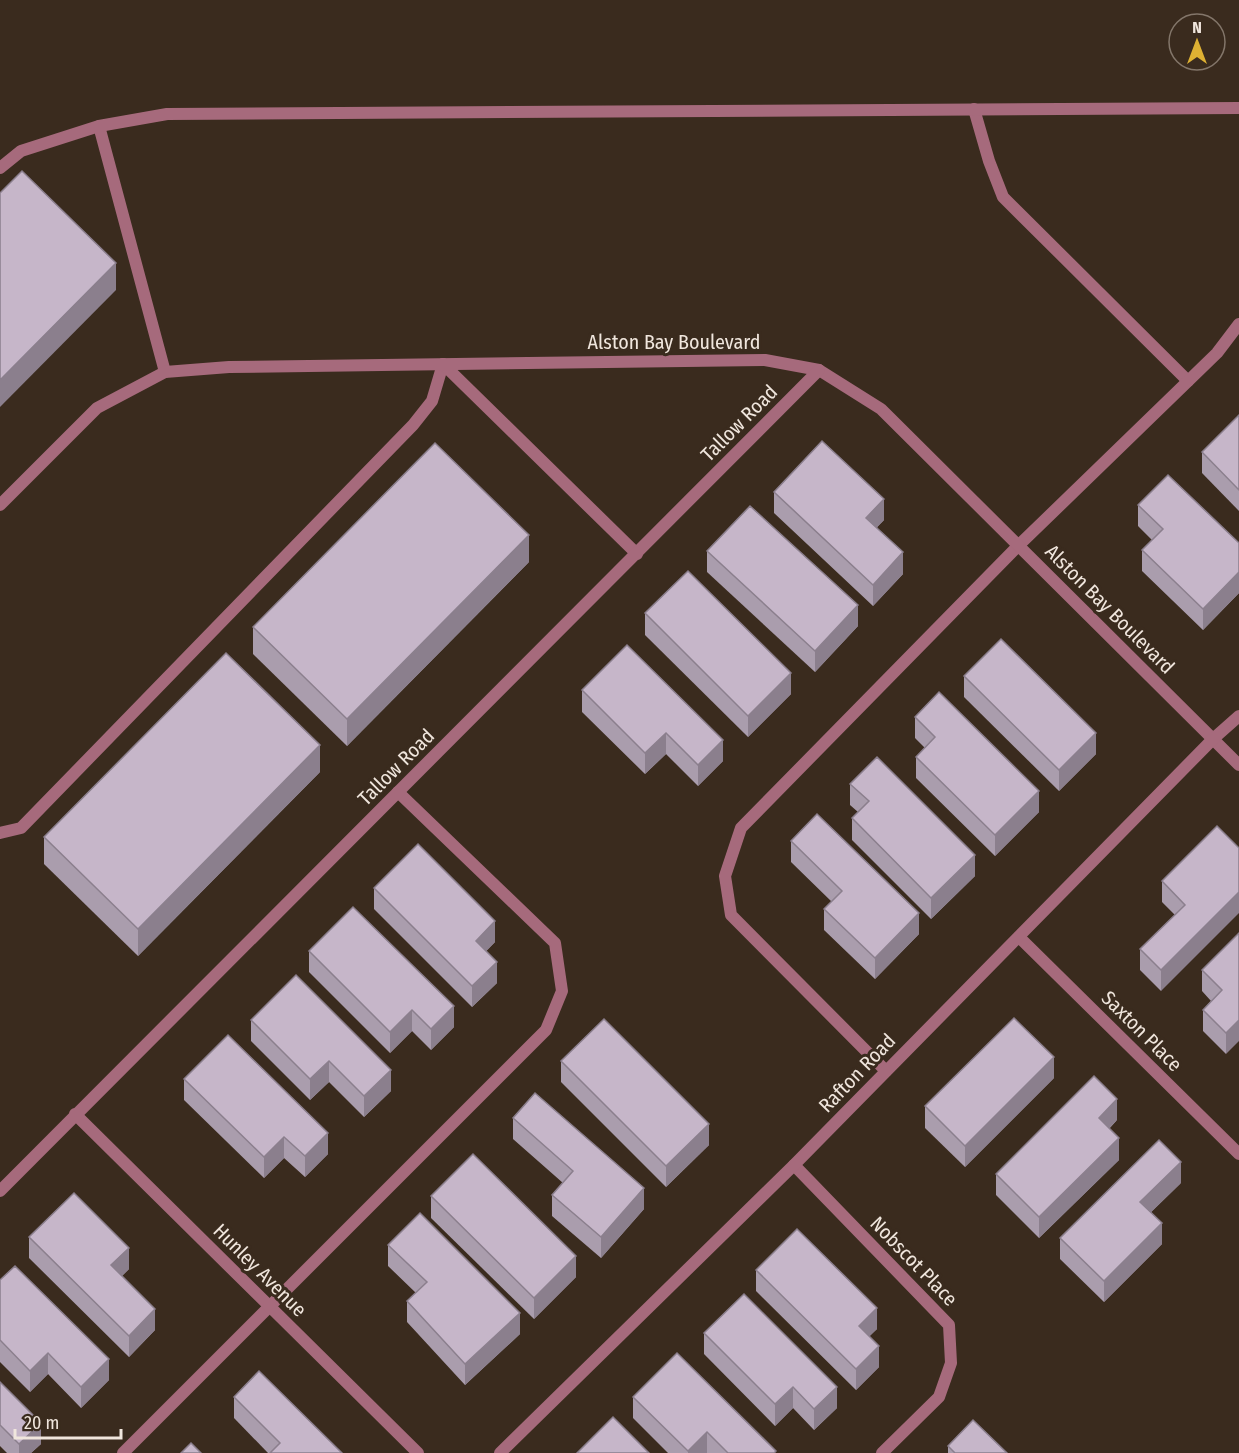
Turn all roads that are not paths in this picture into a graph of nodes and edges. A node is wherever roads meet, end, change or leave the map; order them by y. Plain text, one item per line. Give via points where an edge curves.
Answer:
1 (1239, 108) edge
2 (974, 109) junction
3 (99, 126) junction
4 (0, 168) edge
5 (1239, 324) edge
6 (443, 364) junction
7 (819, 370) junction
8 (165, 372) junction
9 (1188, 381) junction
10 (0, 505) edge
11 (1018, 546) junction
12 (637, 554) junction
13 (1239, 716) edge
14 (1213, 740) junction
15 (1239, 765) edge
16 (398, 792) junction
17 (0, 833) edge
18 (1018, 937) junction
19 (886, 1071) junction
20 (75, 1114) junction
21 (1239, 1154) edge
22 (794, 1165) junction
23 (0, 1191) edge
24 (269, 1306) junction
25 (123, 1453) edge
26 (418, 1453) edge
27 (500, 1453) edge
28 (882, 1453) edge

1 - 2 street
2 - 3 street via 167,114
2 - 9 street via 1003,197
3 - 4 street via 21,151
3 - 8 street
5 - 9 street
6 - 7 street, Alston Bay Boulevard via 765,360
6 - 8 street, Alston Bay Boulevard via 229,367
6 - 12 street
6 - 17 street via 432,400 413,425 21,828
7 - 11 street, Alston Bay Boulevard via 881,409
7 - 12 street, Tallow Road
8 - 10 street, Alston Bay Boulevard via 97,408
9 - 11 street
11 - 14 street, Alston Bay Boulevard
11 - 19 street via 741,828 725,876 731,915
12 - 16 street, Tallow Road
13 - 14 street, Rafton Road
14 - 15 street, Alston Bay Boulevard
14 - 18 street, Rafton Road
16 - 20 street, Tallow Road
16 - 24 street via 555,943 562,991 546,1030
18 - 19 street, Rafton Road
18 - 21 street, Saxton Place
19 - 22 street, Rafton Road
20 - 23 street, Tallow Road
20 - 24 street, Hunley Avenue
22 - 27 street, Rafton Road
22 - 28 street, Nobscot Place via 949,1325 951,1363 939,1397
24 - 25 street
24 - 26 street, Hunley Avenue

